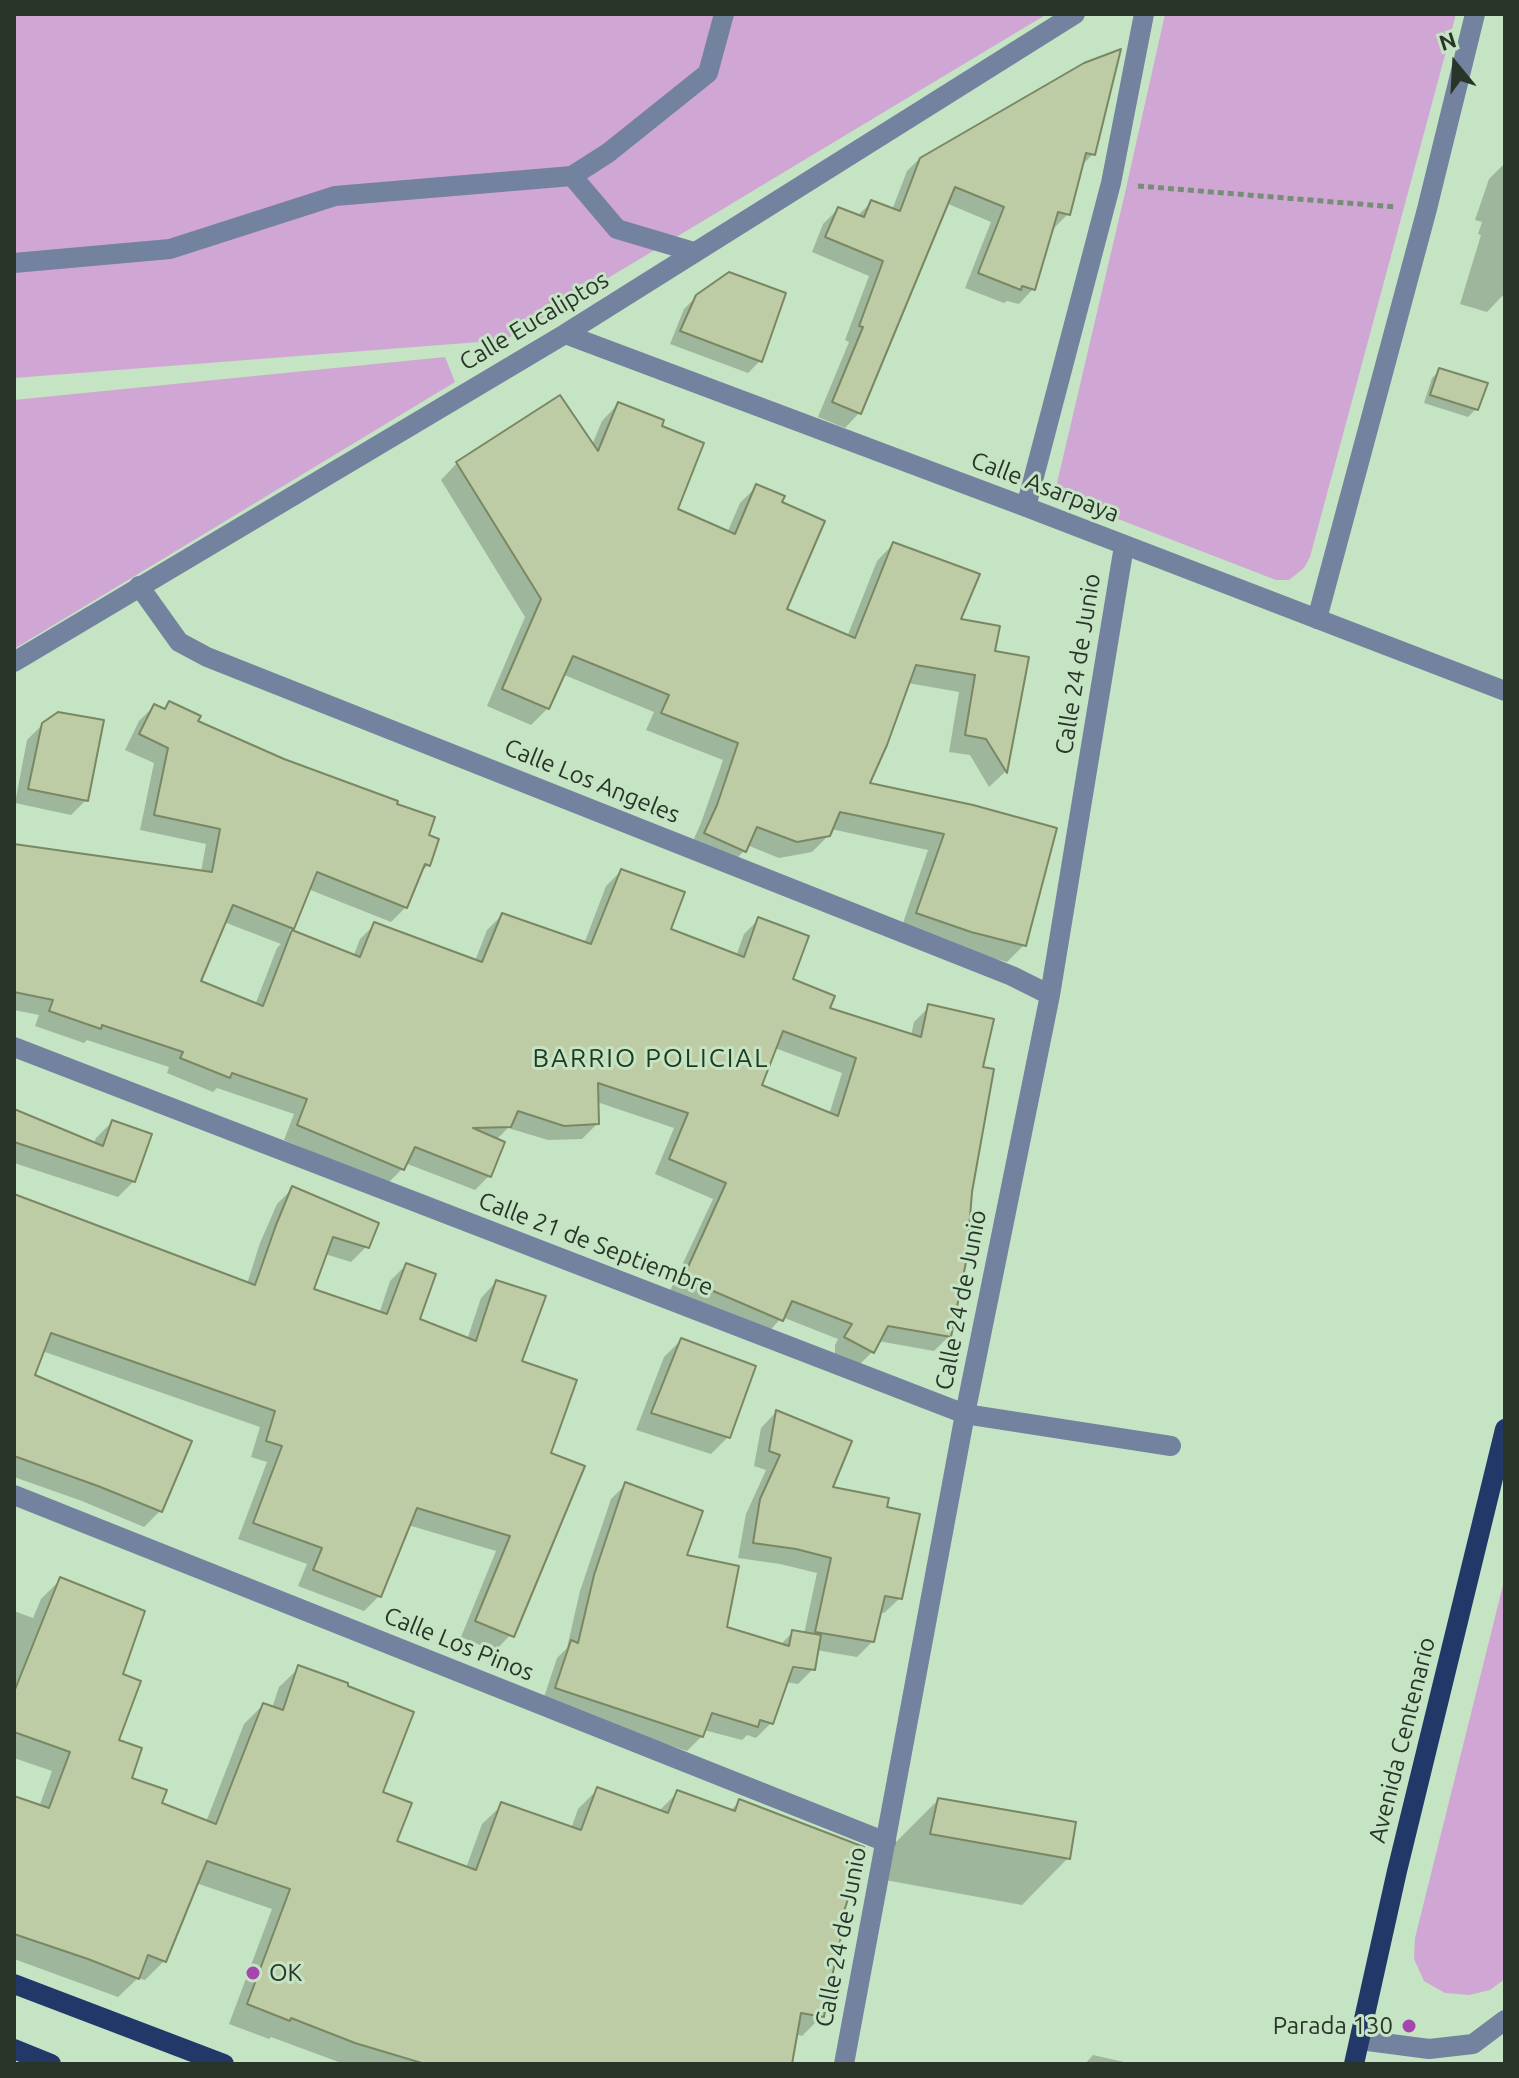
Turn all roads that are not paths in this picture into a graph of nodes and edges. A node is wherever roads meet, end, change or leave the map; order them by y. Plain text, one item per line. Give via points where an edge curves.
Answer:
1 (724, 14) edge
2 (1075, 14) edge
3 (1144, 14) edge
4 (1475, 14) edge
5 (572, 176) junction
6 (694, 252) junction
7 (14, 263) edge
8 (565, 334) junction
9 (1026, 507) junction
10 (1124, 546) junction
11 (139, 586) junction
12 (1317, 619) junction
13 (14, 662) edge
14 (1505, 691) edge
15 (1050, 995) junction
16 (14, 1047) edge
17 (965, 1414) junction
18 (1505, 1429) edge
19 (1171, 1446) dead end
20 (14, 1495) edge
21 (886, 1842) junction
22 (14, 1984) edge
23 (1505, 2020) edge
24 (1360, 2040) junction
25 (14, 2049) edge
26 (51, 2064) edge
27 (224, 2064) edge
28 (844, 2064) edge
29 (1354, 2064) edge

1 - 5 street via 708,73
2 - 6 street, Calle Eucaliptos
3 - 9 street via 1111,183
4 - 12 street
5 - 6 street via 617,229
5 - 7 street via 335,196 170,249
6 - 8 street, Calle Eucaliptos
8 - 9 street, Calle Asarpaya
8 - 11 street, Calle Eucaliptos
9 - 10 street, Calle Asarpaya
10 - 12 street, Calle Asarpaya
10 - 15 street, Calle 24 de Junio
11 - 13 street, Calle Eucaliptos
11 - 15 street, Calle Los Angeles via 179,642 207,657
12 - 14 street, Calle Asarpaya
15 - 17 street, Calle 24 de Junio
16 - 17 street, Calle 21 de Septiembre
17 - 19 street, Calle 21 de Septiembre
17 - 21 street, Calle 24 de Junio
18 - 24 main road, Avenida Centenario
20 - 21 street, Calle Los Pinos
21 - 28 street, Calle 24 de Junio
22 - 27 main road
23 - 24 street via 1473,2044 1429,2049
24 - 29 main road, Avenida Centenario
25 - 26 main road

